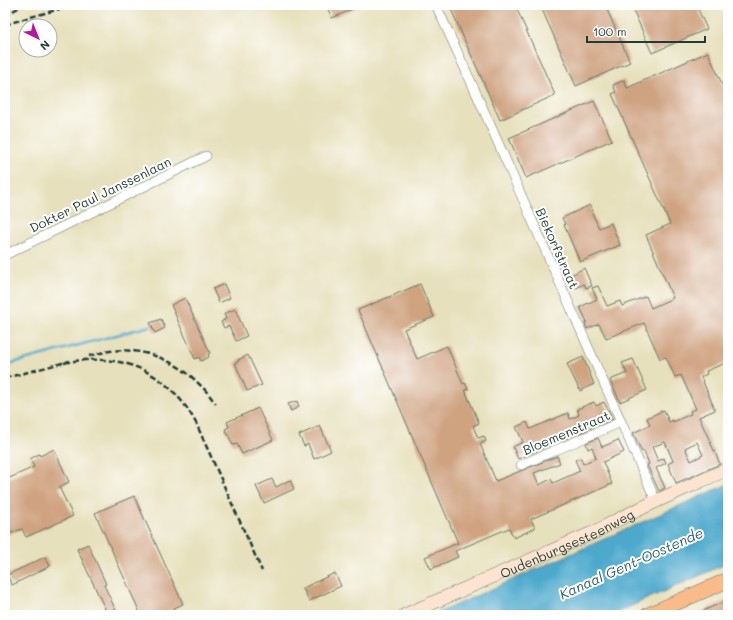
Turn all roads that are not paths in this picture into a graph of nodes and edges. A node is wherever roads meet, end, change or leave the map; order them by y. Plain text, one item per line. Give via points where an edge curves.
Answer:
1 (436, 5) edge
2 (206, 156) dead end
3 (5, 254) edge
4 (620, 422) junction
5 (521, 465) dead end
6 (728, 469) edge
7 (656, 501) junction
8 (728, 580) edge
9 (406, 615) edge
10 (648, 615) edge

1 - 4 street, Biekorfstraat
2 - 3 street, Dokter Paul Janssenlaan
4 - 5 street, Bloemenstraat
4 - 7 street, Biekorfstraat
6 - 7 street, Oudenburgsesteenweg
7 - 9 street, Oudenburgsesteenweg via 597,531
8 - 10 main road

